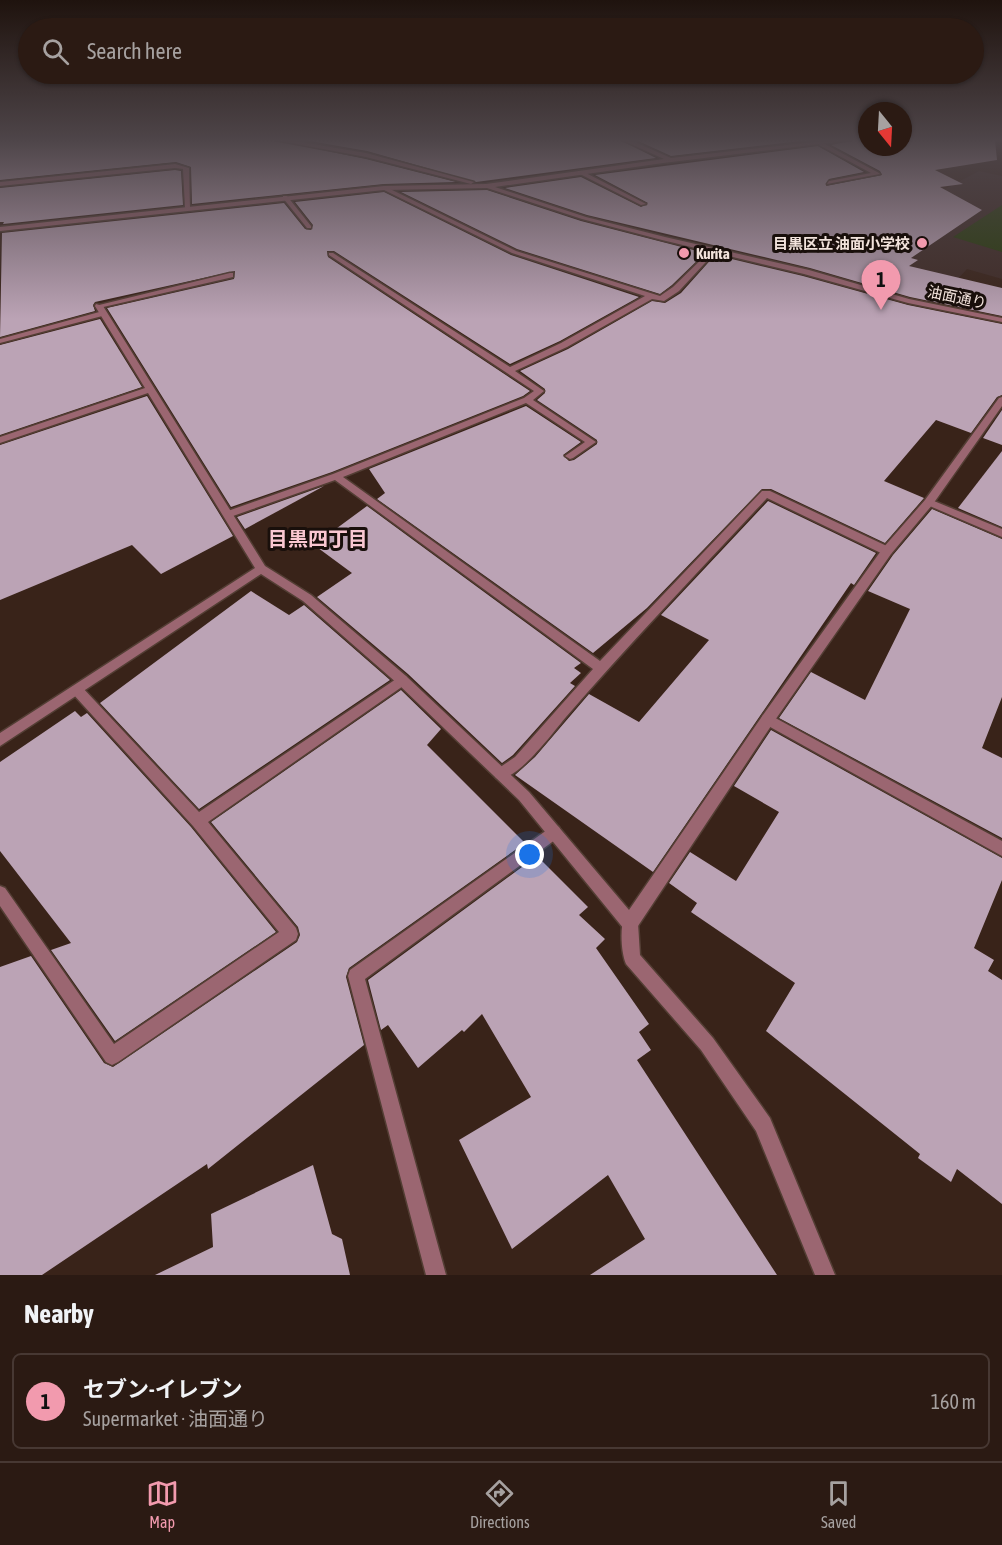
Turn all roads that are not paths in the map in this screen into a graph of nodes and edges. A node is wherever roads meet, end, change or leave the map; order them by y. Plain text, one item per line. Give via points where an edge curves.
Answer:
1 (188, 200) edge
2 (263, 200) edge
3 (287, 200) edge
4 (407, 200) edge
5 (527, 200) edge
6 (634, 200) edge
7 (643, 204) dead end
8 (188, 208) junction
9 (309, 226) dead end
10 (0, 229) edge
11 (714, 250) junction
12 (331, 254) dead end
13 (230, 275) dead end
14 (651, 296) junction
15 (101, 309) junction
16 (1002, 320) edge
17 (0, 341) edge
18 (511, 370) junction
19 (151, 389) junction
20 (527, 400) junction
21 (1001, 405) edge
22 (0, 440) edge
23 (570, 456) dead end
24 (336, 476) junction
25 (929, 502) junction
26 (229, 514) junction
27 (1002, 533) edge
28 (887, 551) junction
29 (261, 569) junction
30 (601, 668) junction
31 (402, 680) junction
32 (76, 690) junction
33 (768, 719) junction
34 (0, 740) edge
35 (501, 774) junction
36 (198, 821) junction
37 (554, 832) junction
38 (1002, 849) edge
39 (0, 893) edge
40 (630, 923) junction
41 (436, 1275) edge
42 (825, 1275) edge

1 - 8 street
2 - 8 street
3 - 9 street
4 - 14 street via 514,252
5 - 11 street, 油面通り via 584,218
6 - 7 street
8 - 10 street
11 - 14 street via 676,290 661,299
11 - 16 street, 油面通り via 908,301
12 - 18 street
13 - 15 street
14 - 18 street
15 - 17 street
15 - 19 street
18 - 20 street via 540,391
19 - 22 street
19 - 26 street
20 - 23 street via 591,442
20 - 24 street
21 - 25 street
24 - 26 street
24 - 30 street
25 - 27 street
25 - 28 street
26 - 29 street
28 - 30 street via 766,493
28 - 33 street
29 - 31 street via 307,598
29 - 32 street
30 - 35 street via 520,761
31 - 35 street
31 - 36 street
32 - 34 street
32 - 36 street
33 - 38 street
33 - 40 street
35 - 37 street
36 - 39 street via 290,934 112,1056
37 - 40 street
37 - 41 street via 356,976
40 - 42 street via 632,958 707,1044 763,1125

